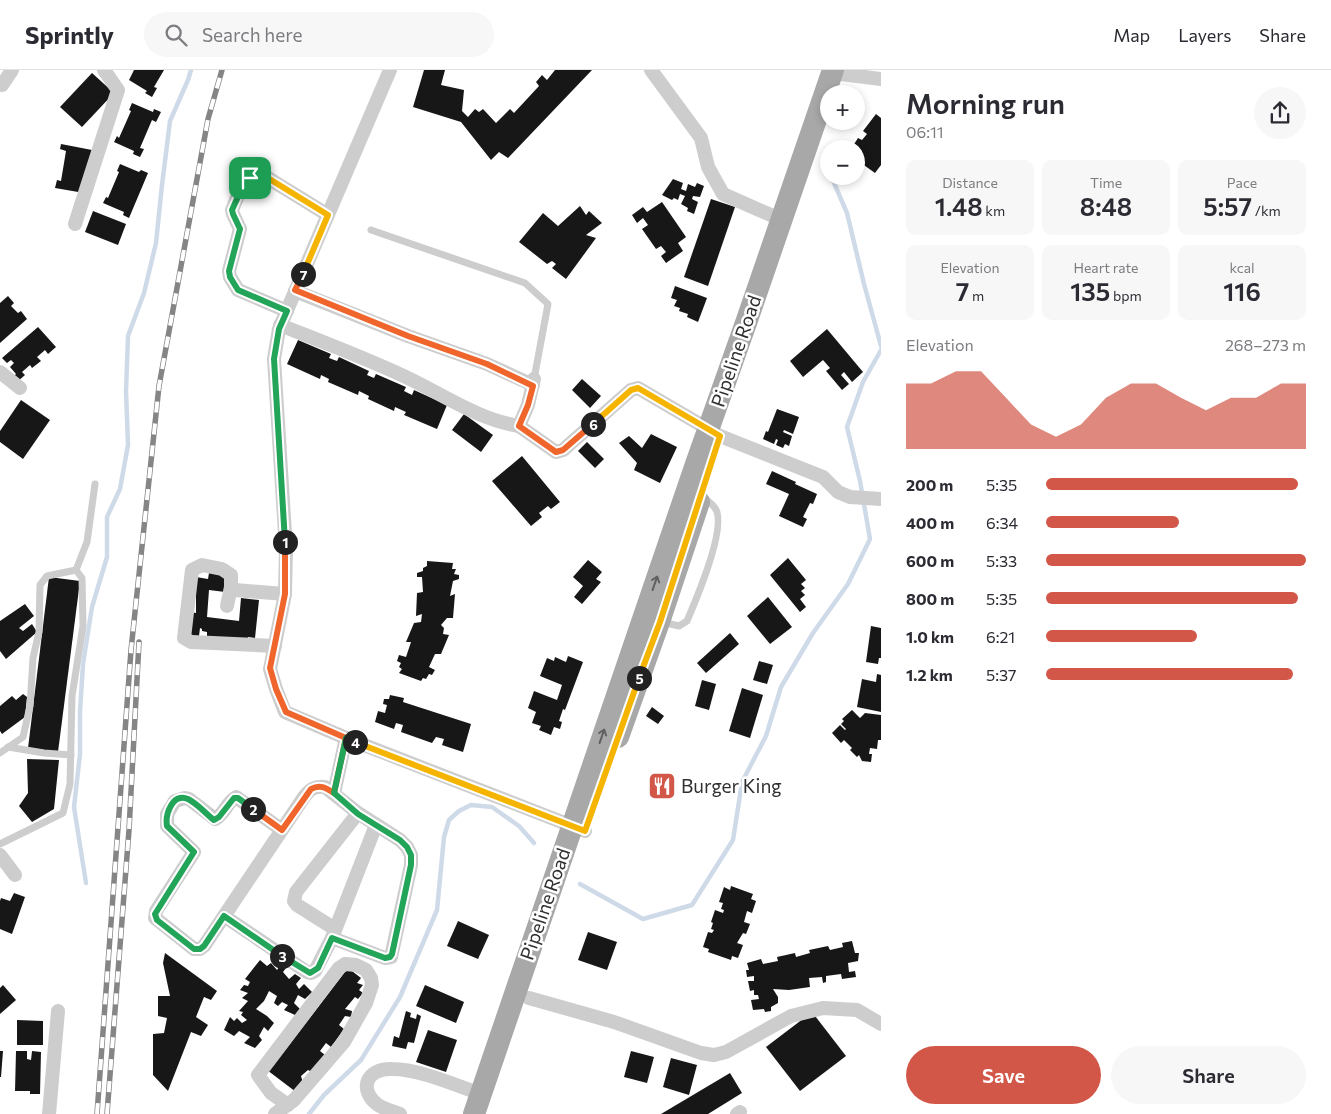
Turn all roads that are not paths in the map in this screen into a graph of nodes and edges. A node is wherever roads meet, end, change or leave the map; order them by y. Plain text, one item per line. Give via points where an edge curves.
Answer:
1 (12, 70) edge
2 (104, 70) edge
3 (390, 70) edge
4 (651, 70) edge
5 (837, 77) edge
6 (881, 79) edge
7 (2, 84) dead end
8 (820, 128) edge
9 (812, 145) junction
10 (328, 215) junction
11 (782, 220) junction
12 (75, 224) dead end
13 (371, 230) dead end
14 (295, 290) junction
15 (287, 311) junction
16 (280, 325) junction
17 (0, 372) edge
18 (533, 382) junction
19 (20, 388) dead end
20 (519, 426) junction
21 (714, 432) junction
22 (95, 484) dead end
23 (874, 499) edge
24 (76, 570) junction
25 (230, 587) junction
26 (285, 594) junction
27 (226, 606) dead end
28 (653, 624) junction
29 (275, 646) junction
30 (346, 738) junction
31 (8, 747) junction
32 (0, 753) edge
33 (71, 755) junction
34 (334, 793) junction
35 (358, 814) junction
36 (376, 825) junction
37 (578, 829) junction
38 (282, 830) junction
39 (0, 844) edge
40 (0, 855) edge
41 (15, 875) dead end
42 (224, 916) junction
43 (333, 933) junction
44 (529, 998) junction
45 (58, 1011) dead end
46 (881, 1024) edge
47 (288, 1105) junction
48 (482, 1107) edge
49 (49, 1114) edge
50 (275, 1114) edge
51 (400, 1114) edge

1 - 7 street
2 - 12 street via 118,90
3 - 10 street
4 - 11 street via 701,138 708,167 723,194
5 - 6 street
5 - 9 main road, Pipeline Road
8 - 9 main road, Pipeline Road
9 - 11 main road, Pipeline Road
9 - 21 main road, Pipeline Road
10 - 14 street
10 - 15 street via 263,175 245,181 232,210 240,229 230,277 238,290
11 - 21 main road, Pipeline Road
13 - 18 lane via 525,284 548,304
14 - 15 street
14 - 18 street
15 - 16 street
16 - 20 street via 412,380 476,413
16 - 26 street via 274,359 286,549
17 - 19 street
18 - 20 street
20 - 21 street via 556,452 563,450 631,390 638,388
21 - 23 street via 823,477 838,492 850,497
28 -> 21 main road, Pipeline Road
21 - 28 main road, Pipeline Road via 701,495
22 - 24 lane via 87,542
24 - 31 lane via 47,576 40,585 39,632 33,658 30,706 23,737
24 - 33 lane via 82,578 83,626 72,696
25 - 26 street
25 - 27 street
25 - 29 street via 230,576 222,569 202,565 192,570 184,638 192,642
26 - 29 street
28 - 37 main road, Pipeline Road
29 - 30 street via 270,668 286,712
30 - 34 street
30 - 37 street
31 - 32 lane
31 - 33 lane
33 - 39 lane via 70,784 63,813
34 - 35 street
34 - 38 street via 325,787 311,789
35 - 36 street
35 - 43 street via 294,897 297,905
36 - 43 street
36 - 43 street via 400,840 411,855 392,954 385,958
37 - 44 main road, Pipeline Road
37 - 48 main road, Pipeline Road
38 - 42 street
38 - 42 street via 236,798 214,820 189,800 180,799 171,805 167,826 194,852 156,911 156,918 197,950 204,946
40 - 41 street
42 - 43 street via 310,973 318,968
44 - 46 street via 714,1055 726,1052 791,1016 823,1008 857,1010
44 - 48 main road, Pipeline Road
45 - 49 street
47 - 47 street via 344,1042 366,1003 372,985 366,970 345,964 339,968 258,1075 271,1093
47 - 50 street
48 - 51 street via 409,1071 392,1068 375,1071 368,1080 368,1093 380,1106

